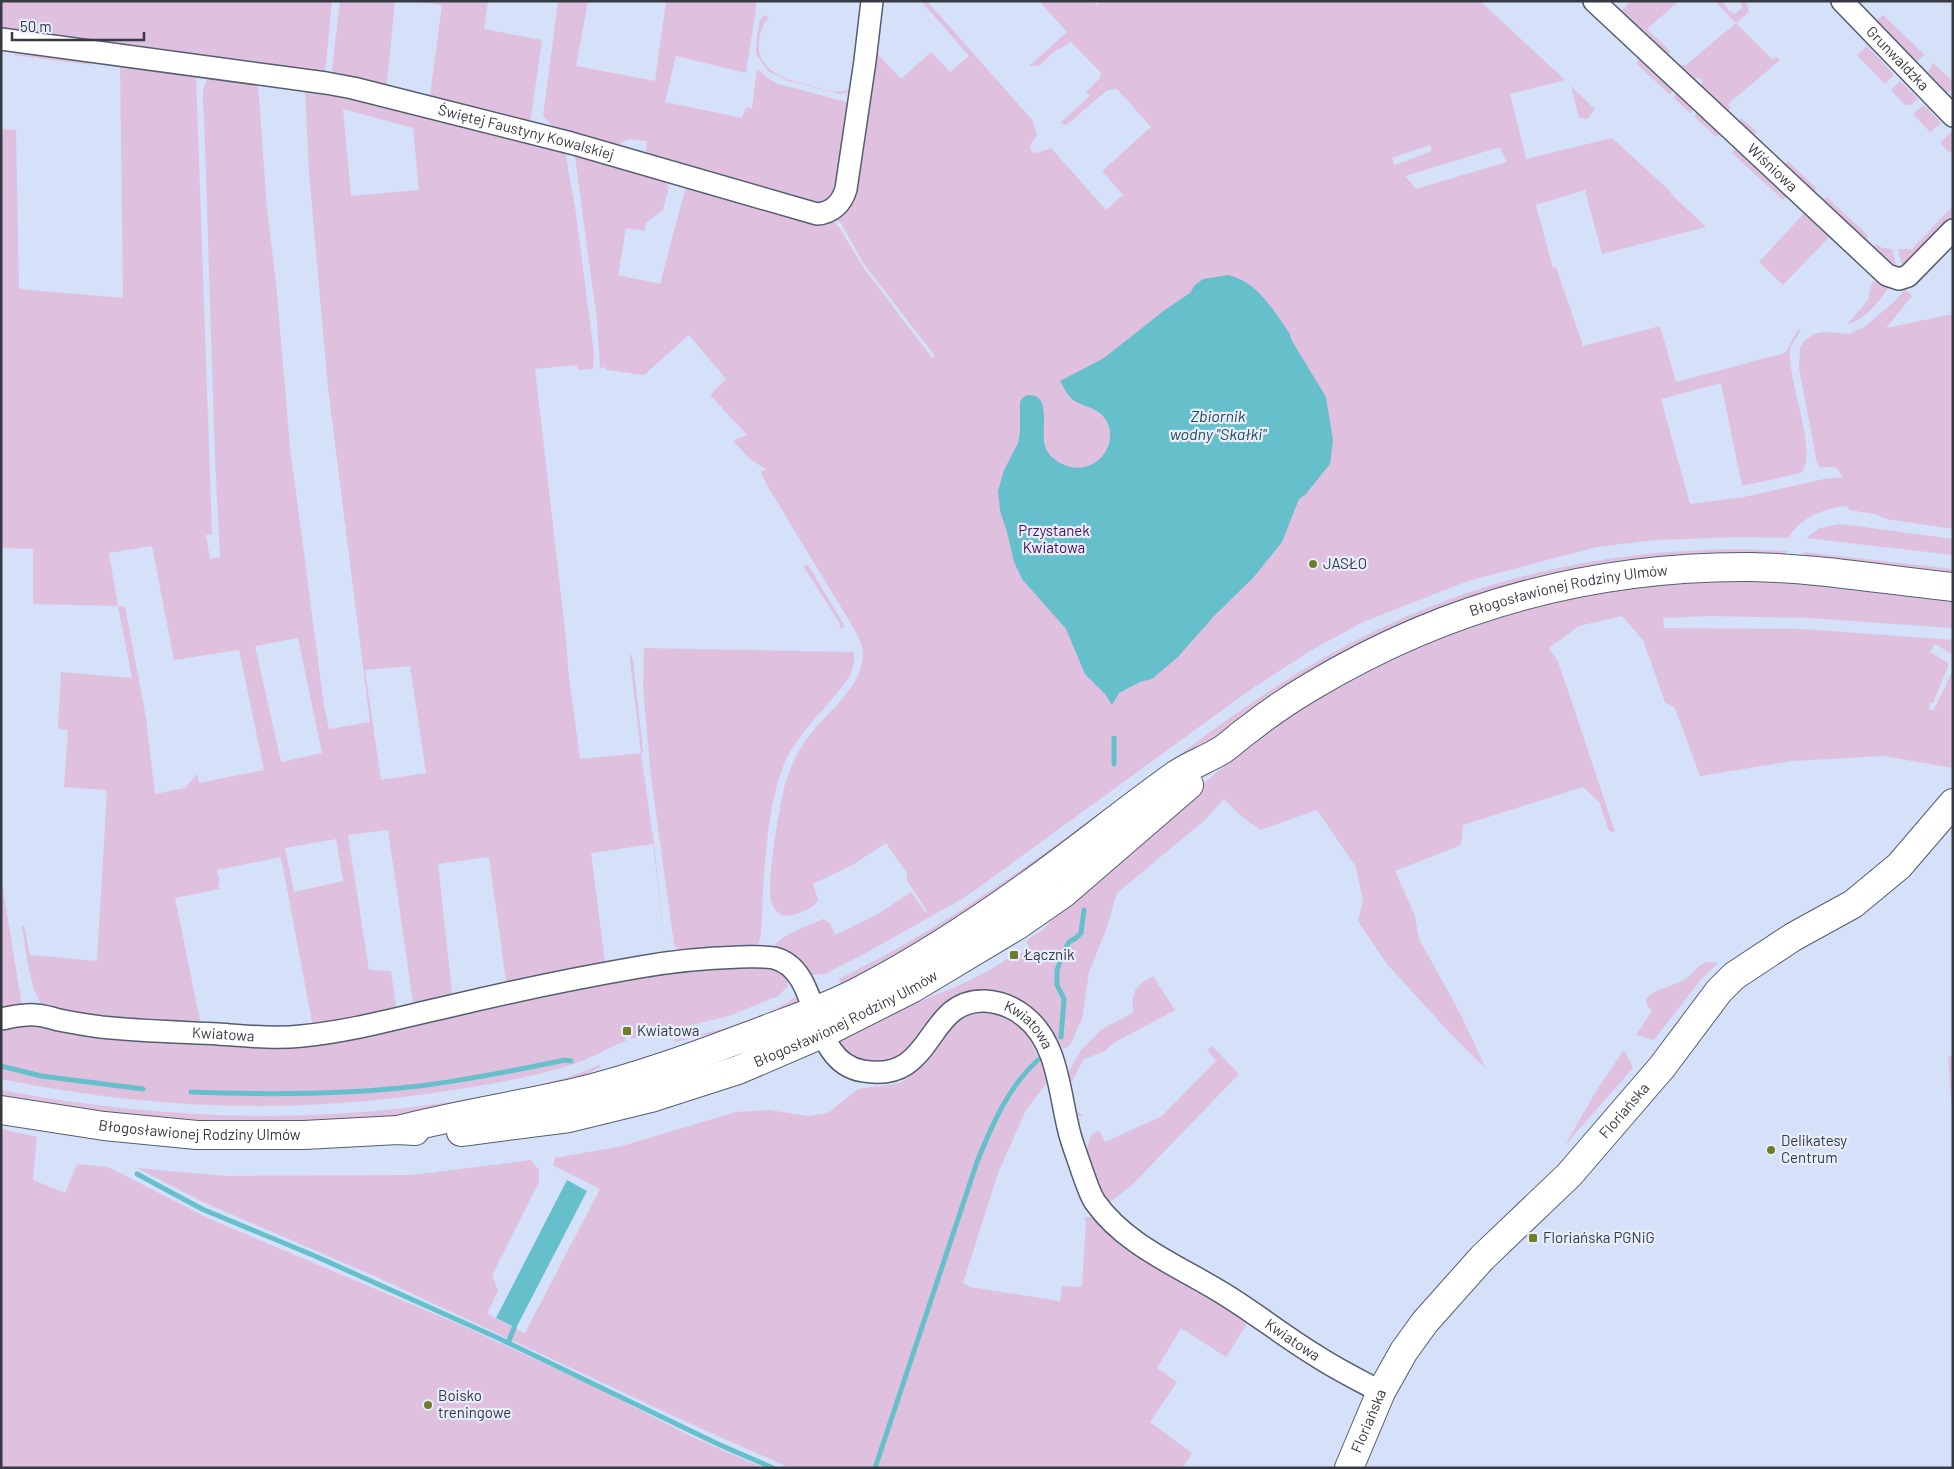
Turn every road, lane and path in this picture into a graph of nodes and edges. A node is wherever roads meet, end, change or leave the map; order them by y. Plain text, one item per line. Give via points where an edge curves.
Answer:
1 (872, 1) edge
2 (1594, 1) edge
3 (1842, 1) edge
4 (1, 40) edge
5 (1953, 116) edge
6 (1953, 230) edge
7 (1953, 588) edge
8 (1953, 803) edge
9 (1, 1019) edge
10 (818, 1024) junction
11 (1, 1110) edge
12 (1381, 1392) junction
13 (1349, 1468) edge

1 - 4 street, Świętej Faustyny Kowalskiej via 845,193 835,208 817,214 571,143 353,88
2 - 6 street, Wiśniowa via 1887,274 1899,278 1908,276
3 - 5 street, Grunwaldzka
7 - 10 main road, Błogosławionej Rodziny Ulmów via 1807,570 1693,568 1578,582 1536,591 1446,619 1379,649 1280,706 1222,749 1178,773 955,936 859,992
8 - 12 main road, Floriańska via 1898,866 1853,904 1793,937 1741,971 1719,991 1662,1067 1569,1175 1482,1258 1425,1322
9 - 10 street, Kwiatowa via 32,1015 85,1025 144,1030 301,1036 366,1027 540,985 659,964 706,958 757,957 779,960 791,967 801,982
10 - 11 main road, Błogosławionej Rodziny Ulmów via 571,1093 398,1130 304,1135 198,1135 104,1126
10 - 12 street, Kwiatowa via 832,1052 845,1065 865,1072 884,1072 902,1067 918,1055 943,1019 958,1006 984,1001 1016,1011 1034,1025 1056,1069 1070,1135 1092,1197 1111,1222 1148,1250 1223,1293 1316,1356
12 - 13 main road, Floriańska

